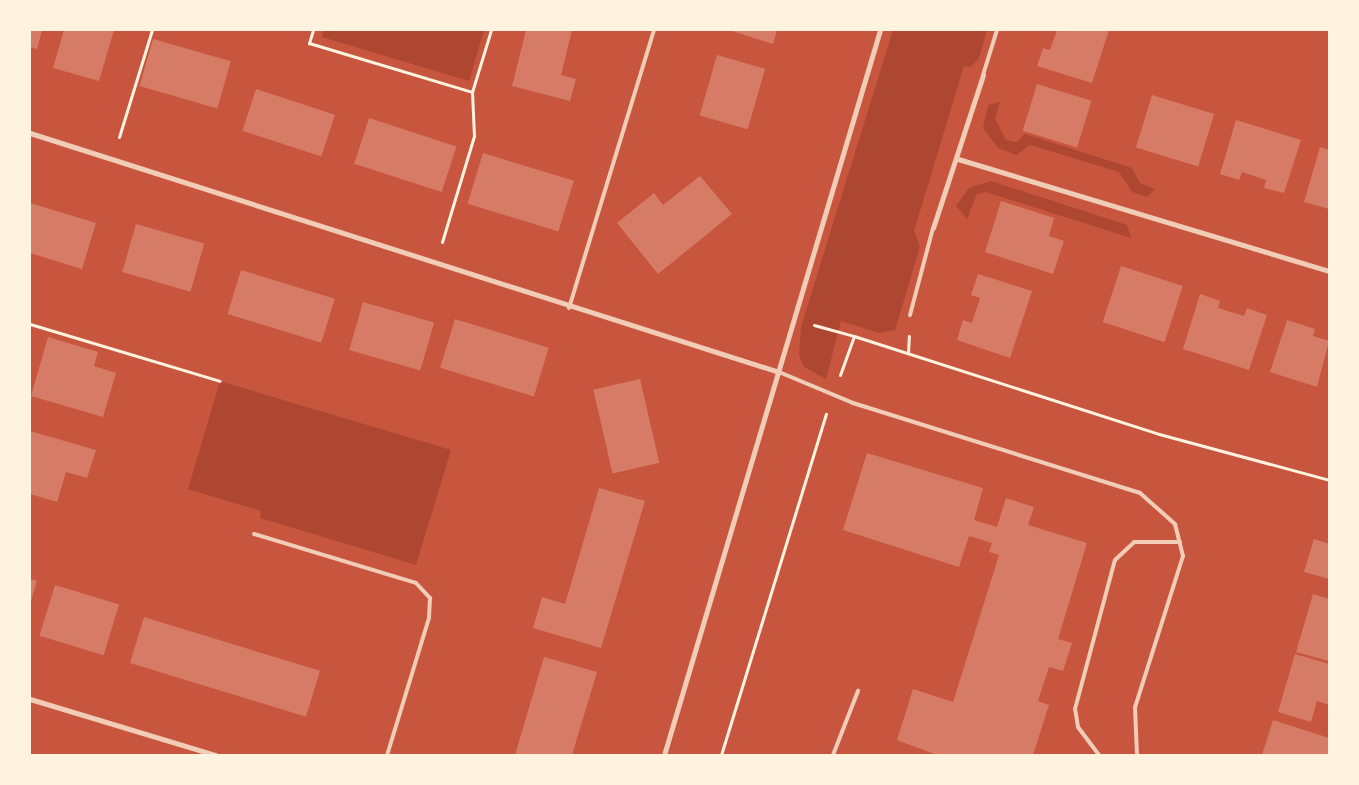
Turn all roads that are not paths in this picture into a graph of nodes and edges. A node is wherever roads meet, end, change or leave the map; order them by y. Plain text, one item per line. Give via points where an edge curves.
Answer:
1 (654, 30) edge
2 (880, 30) edge
3 (997, 30) edge
4 (983, 75) joint
5 (30, 133) edge
6 (958, 159) junction
7 (933, 228) joint
8 (1329, 271) edge
9 (569, 308) junction
10 (910, 315) dead end
11 (779, 372) junction
12 (254, 534) dead end
13 (1180, 542) junction
14 (858, 691) dead end
15 (30, 699) edge
16 (216, 755) edge
17 (387, 755) edge
18 (664, 755) edge
19 (833, 755) edge
20 (1099, 755) edge
21 (1137, 755) edge

1 - 9 lane
2 - 11 street
3 - 4 lane
4 - 6 street
5 - 9 street
6 - 7 street
6 - 8 street
7 - 10 lane
9 - 11 street
11 - 13 lane via 833,393 1140,493 1175,524
11 - 18 street
12 - 17 lane via 416,583 430,598 429,618
13 - 20 lane via 1134,542 1115,560 1075,709 1078,727
13 - 21 lane via 1183,556 1135,707
14 - 19 lane
15 - 16 street

